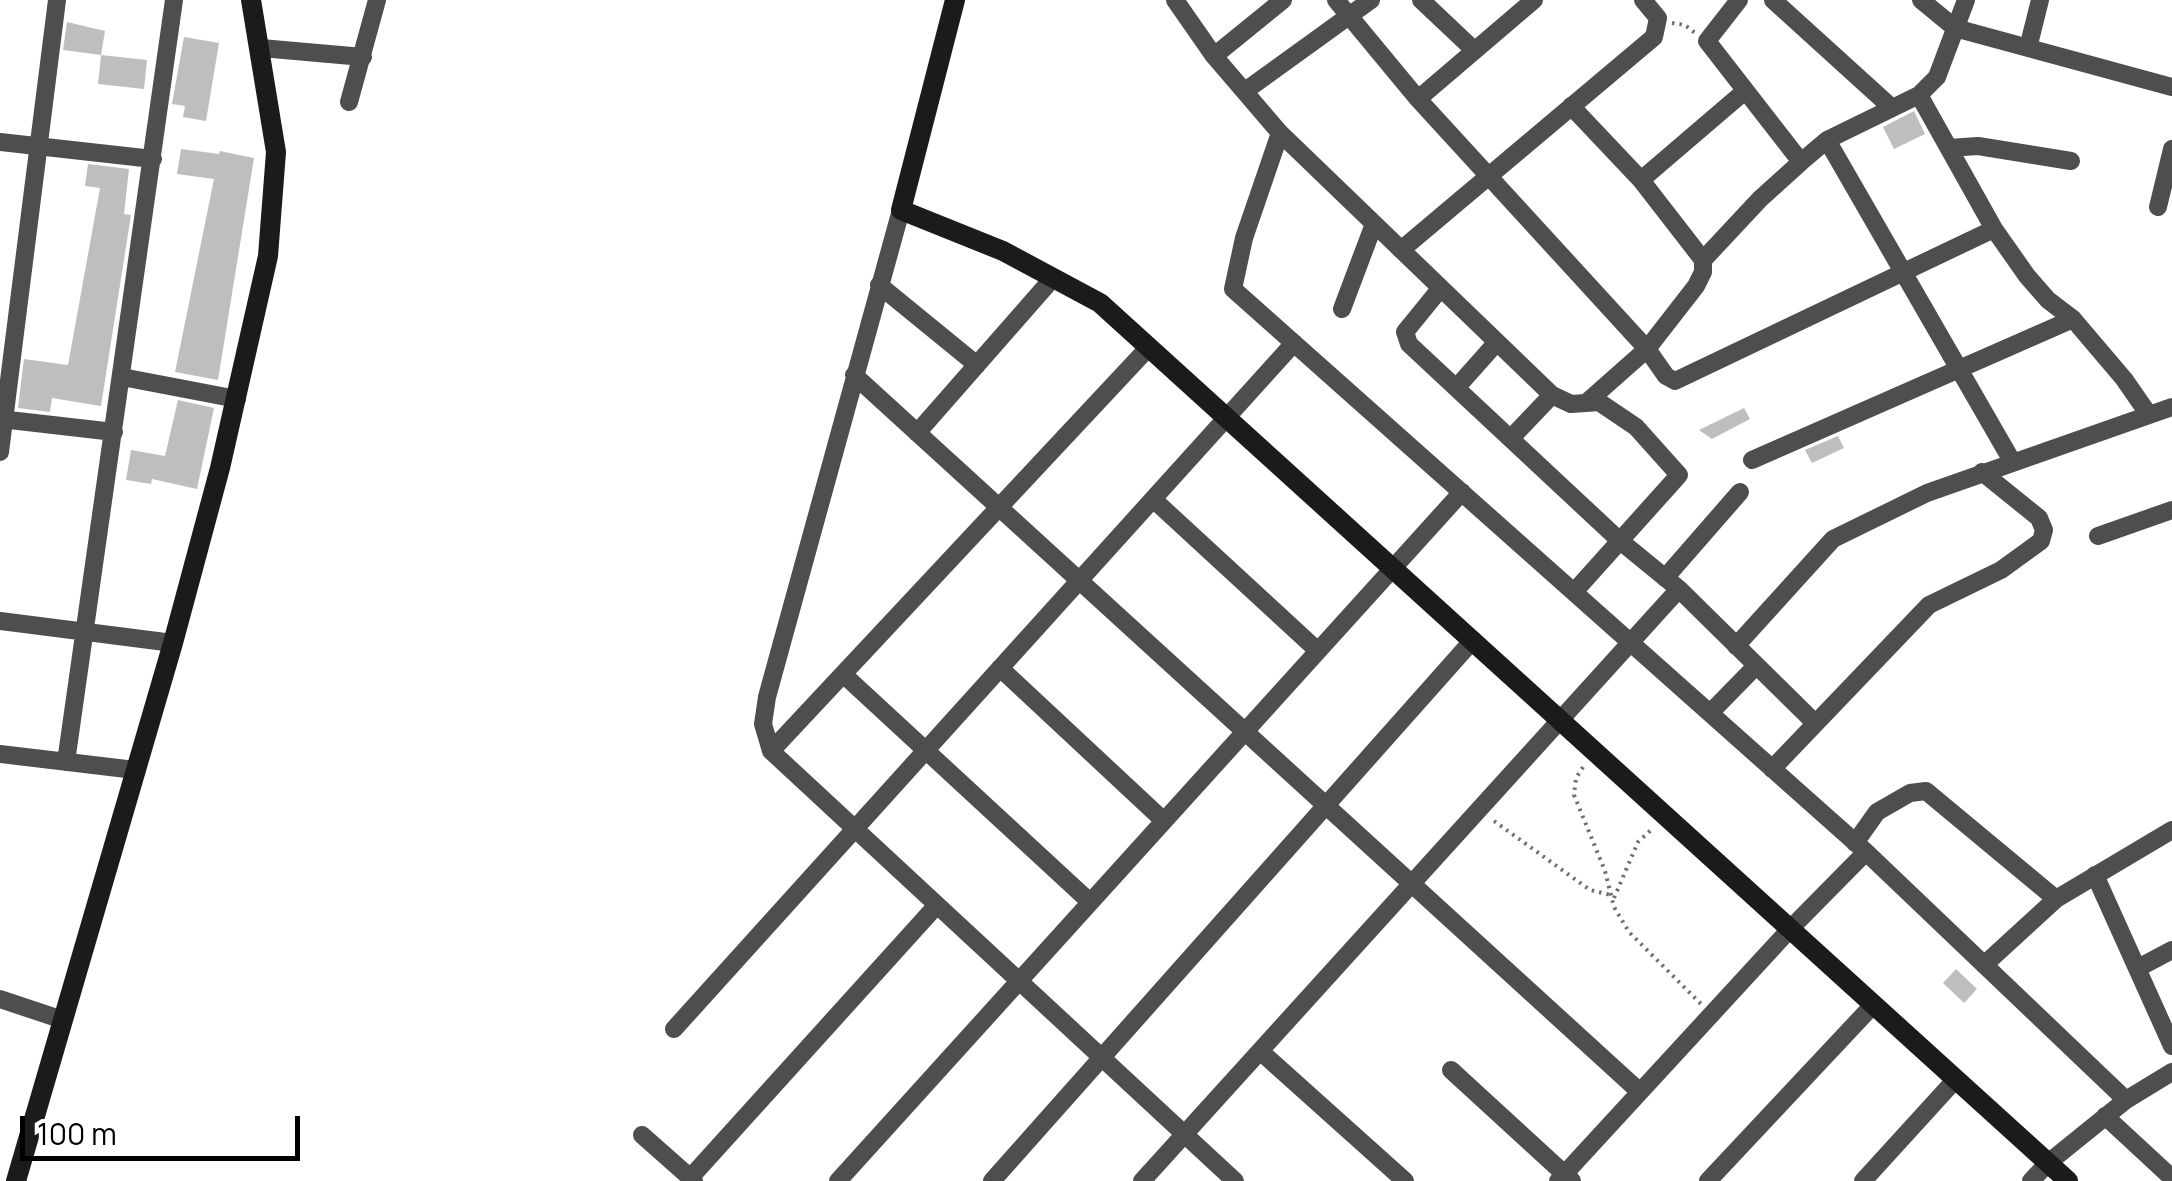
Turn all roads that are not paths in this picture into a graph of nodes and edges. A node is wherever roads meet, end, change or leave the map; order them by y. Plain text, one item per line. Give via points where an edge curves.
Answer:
1 (57, 0) edge
2 (174, 0) edge
3 (250, 0) edge
4 (377, 0) edge
5 (956, 0) edge
6 (1176, 0) edge
7 (1283, 0) edge
8 (1336, 0) edge
9 (1371, 0) edge
10 (1421, 0) edge
11 (1534, 0) edge
12 (1643, 0) edge
13 (1740, 0) edge
14 (1773, 0) edge
15 (1920, 0) edge
16 (1966, 0) edge
17 (2040, 0) edge
18 (1351, 16) junction
19 (1956, 28) junction
20 (260, 48) junction
21 (2028, 48) junction
22 (1474, 50) junction
23 (1214, 56) junction
24 (363, 57) junction
25 (2172, 87) edge
26 (1746, 90) junction
27 (1245, 91) junction
28 (1920, 95) junction
29 (1418, 99) junction
30 (349, 102) dead end
31 (1571, 106) junction
32 (1892, 108) junction
33 (1280, 133) junction
34 (1826, 140) junction
35 (0, 142) edge
36 (39, 146) junction
37 (1949, 148) junction
38 (2172, 150) edge
39 (153, 158) junction
40 (2071, 161) dead end
41 (1801, 162) junction
42 (1489, 177) junction
43 (1641, 180) junction
44 (2158, 207) dead end
45 (901, 210) junction
46 (1374, 224) junction
47 (1994, 229) junction
48 (1401, 250) junction
49 (1703, 260) junction
50 (1903, 272) junction
51 (1053, 278) junction
52 (880, 285) junction
53 (1440, 288) junction
54 (1342, 309) dead end
55 (2073, 318) junction
56 (1497, 342) junction
57 (1294, 343) junction
58 (1149, 347) junction
59 (1647, 349) junction
60 (977, 364) junction
61 (1960, 370) junction
62 (854, 376) junction
63 (122, 377) junction
64 (1457, 387) junction
65 (1552, 395) junction
66 (237, 399) junction
67 (1586, 403) junction
68 (2172, 407) edge
69 (2149, 415) junction
70 (1227, 418) junction
71 (2, 420) edge
72 (114, 432) junction
73 (917, 433) junction
74 (1512, 437) junction
75 (0, 452) edge
76 (1752, 460) dead end
77 (2012, 461) junction
78 (1982, 472) junction
79 (1462, 492) junction
80 (1740, 492) dead end
81 (1153, 499) junction
82 (998, 508) junction
83 (2172, 510) edge
84 (2098, 536) dead end
85 (1619, 540) junction
86 (1393, 568) junction
87 (1079, 581) junction
88 (1672, 584) junction
89 (1574, 592) junction
90 (0, 621) edge
91 (86, 629) junction
92 (1473, 640) junction
93 (1630, 642) junction
94 (173, 643) junction
95 (1736, 646) junction
96 (1318, 651) junction
97 (1756, 666) junction
98 (1000, 668) junction
99 (843, 674) junction
100 (1710, 714) junction
101 (1560, 720) junction
102 (1814, 722) junction
103 (1245, 732) junction
104 (771, 751) junction
105 (924, 751) junction
106 (0, 754) edge
107 (66, 762) junction
108 (1772, 768) junction
109 (136, 770) junction
110 (1326, 806) junction
111 (1164, 821) junction
112 (855, 829) junction
113 (2172, 830) edge
114 (1861, 848) junction
115 (2095, 875) junction
116 (1412, 884) junction
117 (2056, 899) junction
118 (1090, 902) junction
119 (938, 905) junction
120 (1791, 928) junction
121 (2172, 950) edge
122 (1984, 965) junction
123 (2138, 968) junction
124 (1019, 981) junction
125 (0, 999) edge
126 (1874, 1004) junction
127 (63, 1020) junction
128 (674, 1030) dead end
129 (2172, 1046) edge
130 (1260, 1051) junction
131 (1102, 1057) junction
132 (1451, 1070) dead end
133 (2172, 1072) edge
134 (1956, 1079) junction
135 (1640, 1092) junction
136 (2126, 1100) junction
137 (2105, 1116) junction
138 (1184, 1134) junction
139 (642, 1136) dead end
140 (2048, 1163) junction
141 (1565, 1178) edge
142 (2172, 1178) edge
143 (692, 1180) edge
144 (16, 1181) edge
145 (838, 1181) edge
146 (992, 1181) edge
147 (1142, 1181) edge
148 (1235, 1181) edge
149 (1405, 1181) edge
150 (1708, 1181) edge
151 (1864, 1181) edge
152 (2031, 1181) edge
153 (2068, 1181) edge

1 - 36 street
2 - 39 street
3 - 20 street
4 - 24 street
5 - 45 street
6 - 23 street
7 - 23 street
8 - 18 street
9 - 18 street
10 - 22 street
11 - 22 street
12 - 31 street via 1658,18 1654,36
13 - 26 street via 1707,41
14 - 32 street
15 - 19 street
16 - 19 street
17 - 21 street
18 - 27 street
18 - 29 street
19 - 21 street
19 - 28 street via 1936,77
20 - 24 street
20 - 66 street via 275,188 268,256
21 - 25 street
22 - 29 street
23 - 27 street
24 - 30 street
26 - 41 street
26 - 43 street
27 - 33 street
28 - 32 street
28 - 37 street
29 - 42 street
31 - 42 street
31 - 43 street
32 - 34 street
33 - 46 street
33 - 57 street via 1233,289
34 - 41 street
34 - 50 street
35 - 36 street
36 - 39 street
36 - 71 street
37 - 40 street via 1978,146
37 - 47 street
38 - 44 street
39 - 63 street
41 - 49 street
42 - 48 street
42 - 59 street
43 - 49 street
45 - 51 street
45 - 52 street
46 - 48 street
46 - 54 street
47 - 50 street
47 - 55 street via 2036,288
48 - 53 street
49 - 59 street via 1696,286
50 - 59 street via 1683,379 1666,376
50 - 61 street
51 - 58 street via 1100,303
51 - 60 street
52 - 60 street
52 - 62 street
53 - 56 street
53 - 64 street via 1412,320 1406,339
55 - 61 street
55 - 69 street
56 - 64 street
56 - 65 street
57 - 70 street
57 - 79 street
58 - 70 street
58 - 82 street
59 - 67 street
60 - 73 street
61 - 76 street
61 - 77 street
62 - 73 street
62 - 104 street via 767,697 763,724
63 - 66 street
63 - 72 street
64 - 74 street
65 - 67 street
65 - 74 street
66 - 94 street
67 - 85 street via 1599,402 1636,427 1679,475
68 - 69 street
69 - 77 street
70 - 81 street
70 - 86 street
71 - 72 street
71 - 75 street
72 - 91 street
73 - 82 street
74 - 85 street
77 - 78 street
78 - 95 street via 1833,539
78 - 102 street via 2038,518 2041,542 1929,606
79 - 86 street
79 - 89 street
80 - 88 street
81 - 87 street
81 - 96 street
82 - 87 street
82 - 99 street
83 - 84 street
85 - 88 street
85 - 89 street
86 - 92 street
86 - 96 street
87 - 98 street
87 - 103 street
88 - 93 street
88 - 95 street
89 - 93 street
90 - 91 street
91 - 94 street
91 - 107 street
92 - 101 street
92 - 110 street
93 - 100 street
93 - 101 street
94 - 109 street
95 - 97 street
96 - 103 street
97 - 100 street
97 - 102 street
98 - 105 street
98 - 111 street
99 - 104 street
99 - 105 street
100 - 108 street
101 - 116 street
101 - 120 street
102 - 108 street
103 - 110 street
103 - 111 street
104 - 112 street
105 - 112 street
105 - 118 street
106 - 107 street
107 - 109 street
108 - 114 street
109 - 127 street
110 - 116 street
110 - 131 street
111 - 118 street
112 - 119 street
112 - 128 street
113 - 115 street
114 - 117 street via 1877,812 1910,792 1926,791
114 - 120 street
114 - 122 street
115 - 117 street
115 - 123 street
116 - 130 street
116 - 135 street
117 - 122 street
118 - 124 street
119 - 124 street
119 - 143 street
120 - 126 street
120 - 135 street
121 - 123 street
122 - 136 street
123 - 129 street
124 - 131 street
124 - 145 street
125 - 127 street
126 - 134 street
126 - 150 street
127 - 144 street
130 - 138 street
130 - 149 street
131 - 138 street
131 - 146 street
132 - 141 street
133 - 136 street
134 - 140 street
134 - 151 street
135 - 141 street
136 - 137 street
137 - 140 street
137 - 142 street
138 - 147 street
138 - 148 street
139 - 143 street
140 - 152 street
140 - 153 street

